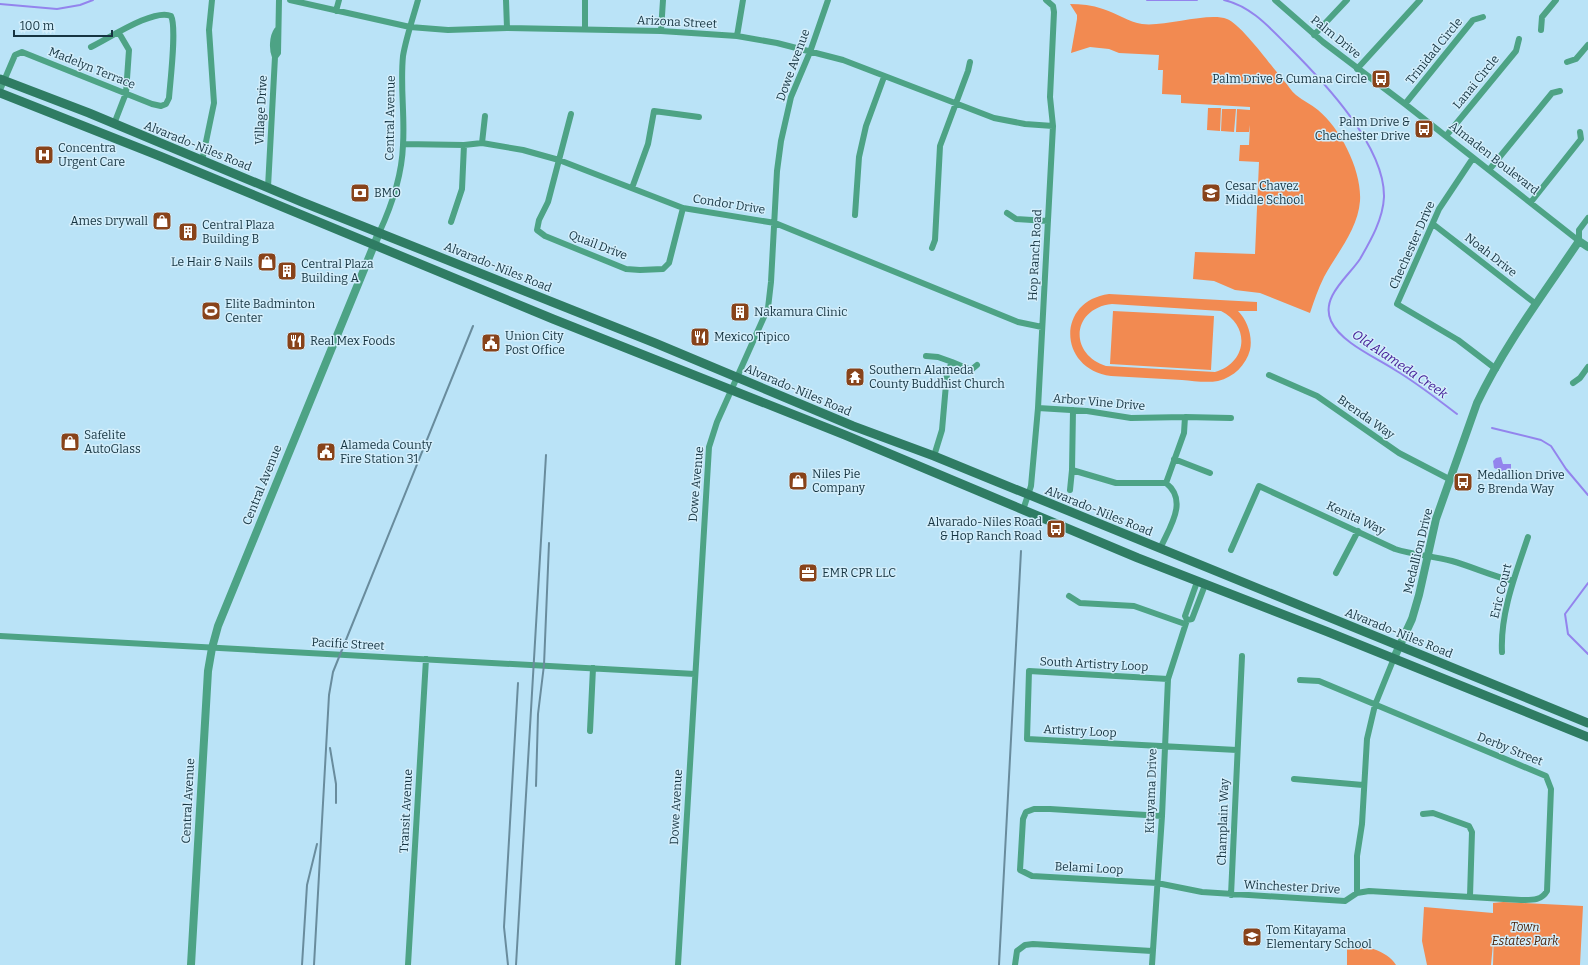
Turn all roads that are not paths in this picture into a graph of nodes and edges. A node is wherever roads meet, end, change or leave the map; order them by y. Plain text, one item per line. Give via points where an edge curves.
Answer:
1 (212, 0) edge
2 (279, 0) edge
3 (290, 0) edge
4 (339, 0) edge
5 (418, 0) edge
6 (506, 0) edge
7 (585, 0) edge
8 (663, 0) edge
9 (743, 0) edge
10 (828, 0) edge
11 (1275, 0) edge
12 (1347, 0) edge
13 (1420, 0) edge
14 (1556, 0) edge
15 (1047, 1) edge
16 (336, 11) junction
17 (1483, 17) dead end
18 (410, 27) junction
19 (507, 28) junction
20 (585, 29) junction
21 (1541, 30) dead end
22 (662, 31) junction
23 (119, 33) junction
24 (1314, 35) junction
25 (737, 36) junction
26 (1519, 39) dead end
27 (1588, 46) edge
28 (91, 47) dead end
29 (810, 52) junction
30 (970, 62) dead end
31 (1567, 62) dead end
32 (1357, 68) junction
33 (884, 77) junction
34 (2, 79) edge
35 (1384, 89) joint
36 (0, 90) edge
37 (1560, 91) dead end
38 (0, 93) edge
39 (126, 93) junction
40 (956, 103) junction
41 (1405, 104) junction
42 (571, 114) dead end
43 (485, 116) dead end
44 (699, 117) dead end
45 (114, 124) junction
46 (1053, 126) junction
47 (1580, 132) dead end
48 (1446, 136) junction
49 (482, 143) junction
50 (404, 144) junction
51 (464, 145) junction
52 (1473, 158) junction
53 (559, 160) junction
54 (202, 161) junction
55 (1489, 170) junction
56 (268, 187) junction
57 (632, 188) junction
58 (1531, 202) junction
59 (683, 208) junction
60 (1007, 213) dead end
61 (855, 215) dead end
62 (1588, 218) edge
63 (1048, 221) junction
64 (451, 222) dead end
65 (775, 223) junction
66 (1433, 224) junction
67 (379, 233) junction
68 (1580, 241) junction
69 (373, 246) junction
70 (1588, 247) edge
71 (932, 248) dead end
72 (1536, 304) junction
73 (1042, 327) junction
74 (926, 356) dead end
75 (952, 362) junction
76 (977, 365) dead end
77 (1588, 367) edge
78 (1496, 369) junction
79 (1269, 375) dead end
80 (737, 378) junction
81 (1574, 383) dead end
82 (732, 389) junction
83 (1038, 408) junction
84 (1073, 410) junction
85 (1185, 417) junction
86 (1231, 418) dead end
87 (934, 456) junction
88 (1174, 459) junction
89 (1072, 470) junction
90 (1210, 473) dead end
91 (1451, 480) junction
92 (1166, 483) junction
93 (1070, 490) dead end
94 (1029, 496) junction
95 (1023, 510) junction
96 (1358, 531) junction
97 (1528, 537) dead end
98 (1160, 549) junction
99 (1231, 550) dead end
100 (1428, 557) junction
101 (1336, 573) dead end
102 (1513, 581) junction
103 (1201, 583) junction
104 (1069, 596) dead end
105 (1186, 622) junction
106 (0, 636) edge
107 (1400, 645) junction
108 (212, 648) junction
109 (1502, 652) dead end
110 (1242, 656) dead end
111 (1394, 658) junction
112 (426, 659) junction
113 (593, 668) junction
114 (695, 674) junction
115 (1168, 679) junction
116 (1300, 680) dead end
117 (1375, 705) junction
118 (1027, 706) joint
119 (1588, 723) edge
120 (590, 730) dead end
121 (1588, 738) edge
122 (1164, 747) junction
123 (1237, 750) junction
124 (1294, 779) dead end
125 (1363, 785) junction
126 (1423, 814) dead end
127 (1162, 816) junction
128 (1157, 883) junction
129 (1357, 893) junction
130 (1231, 895) junction
131 (1470, 896) junction
132 (1544, 896) joint
133 (1152, 951) junction
134 (191, 965) edge
135 (408, 965) edge
136 (678, 965) edge
137 (1015, 965) edge
138 (1152, 965) edge

1 - 54 street via 209,30 214,103
2 - 56 street, Village Drive via 278,52 275,57
3 - 16 street, Arizona Street
4 - 16 street
5 - 18 street, Central Avenue
6 - 19 street
7 - 20 street
8 - 22 street
9 - 25 street
10 - 29 street, Dowe Avenue
11 - 24 street, Palm Drive
12 - 24 street
13 - 32 street
14 - 21 street via 1542,17
15 - 46 street, Hop Ranch Road via 1054,12 1050,97
16 - 18 street, Arizona Street
17 - 41 street, Trinidad Circle via 1473,20
18 - 19 street, Arizona Street via 448,30
18 - 50 street, Central Avenue via 404,55 402,93
19 - 20 street, Arizona Street
20 - 22 street, Arizona Street
22 - 25 street, Arizona Street
23 - 28 street
23 - 39 street via 129,50
23 - 39 street, Madelyn Terrace via 154,16 171,16 173,21 169,98 166,104 152,104
24 - 32 street, Palm Drive
25 - 29 street, Arizona Street
26 - 48 street, Lanai Circle via 1516,51
27 - 31 street via 1576,60
29 - 33 street, Arizona Street via 843,60
29 - 65 street, Dowe Avenue via 791,97 780,141
30 - 40 street
32 - 35 street, Palm Drive
33 - 40 street, Arizona Street
33 - 61 street via 866,126 859,157
34 - 36 street, Madelyn Terrace
34 - 39 street, Madelyn Terrace via 15,55 22,52
34 - 45 main road, Alvarado-Niles Road
35 - 41 street, Almaden Boulevard
37 - 55 street via 1552,93
38 - 69 main road, Alvarado-Niles Road via 162,157
39 - 45 street
40 - 46 street, Arizona Street via 994,118
40 - 71 street via 940,146 935,240
41 - 48 street, Almaden Boulevard
42 - 53 street
43 - 49 street
44 - 57 street via 654,111 648,144
45 - 54 main road, Alvarado-Niles Road
46 - 63 street, Hop Ranch Road
47 - 58 street via 1581,139
48 - 52 street, Almaden Boulevard
49 - 51 street, Condor Drive
49 - 53 street, Condor Drive via 523,150
50 - 51 street, Condor Drive
50 - 67 street, Central Avenue via 401,172
51 - 64 street via 462,189
52 - 55 street, Almaden Boulevard
52 - 66 street, Chechester Drive via 1439,209
53 - 57 street, Condor Drive
53 - 59 street, Quail Drive via 548,202 537,230 545,236 619,266 640,270 663,269 669,263
54 - 56 main road, Alvarado-Niles Road
55 - 58 street, Almaden Boulevard
56 - 67 main road, Alvarado-Niles Road
57 - 59 street, Condor Drive
58 - 68 street, Almaden Boulevard
59 - 65 street, Condor Drive
60 - 63 street via 1016,219
62 - 68 street via 1579,230
63 - 73 street, Hop Ranch Road
65 - 73 street, Condor Drive via 1018,322
65 - 80 street, Dowe Avenue via 768,308
66 - 72 street, Noah Drive
66 - 78 street, Chechester Drive via 1398,304 1458,340
67 - 69 street, Central Avenue
67 - 80 main road, Alvarado-Niles Road
68 - 70 street, Almaden Boulevard
68 - 72 street, Medallion Drive
69 - 82 main road, Alvarado-Niles Road
69 - 108 street, Central Avenue via 218,626
72 - 78 street, Medallion Drive
73 - 83 street, Hop Ranch Road
74 - 75 street
75 - 76 street via 971,370
75 - 87 street via 947,373 942,430
77 - 81 street
78 - 91 street, Medallion Drive via 1477,403
79 - 91 street, Brenda Way via 1317,396 1399,453
80 - 82 street, Dowe Avenue
80 - 87 main road, Alvarado-Niles Road
82 - 95 main road, Alvarado-Niles Road
82 - 114 street, Dowe Avenue via 712,434 707,458
83 - 84 street, Arbor Vine Drive
83 - 94 street, Hop Ranch Road
84 - 85 street, Arbor Vine Drive via 1131,418
84 - 89 street
85 - 86 street, Arbor Vine Drive
85 - 88 street via 1184,433
87 - 94 main road, Alvarado-Niles Road
88 - 90 street
88 - 92 street
89 - 92 street via 1116,483
89 - 93 street
91 - 100 street, Medallion Drive via 1436,519
92 - 98 street via 1176,494 1177,507
94 - 95 street, Hop Ranch Road
94 - 98 main road, Alvarado-Niles Road
95 - 103 main road, Alvarado-Niles Road
96 - 99 street, Kenita Way via 1258,486
96 - 100 street, Kenita Way via 1395,549
96 - 101 street
97 - 102 street, Eric Court
98 - 107 main road, Alvarado-Niles Road
100 - 102 street, Kenita Way via 1472,567
100 - 107 street, Medallion Drive via 1412,619
102 - 109 street, Eric Court via 1501,636
103 - 105 street, Kitayama Drive via 1184,616
103 - 111 main road, Alvarado-Niles Road
104 - 105 street via 1080,602 1134,606
105 - 115 street, Kitayama Drive
106 - 108 street, Pacific Street
107 - 111 street, Medallion Drive
107 - 119 main road, Alvarado-Niles Road
108 - 112 street, Pacific Street
108 - 134 street, Central Avenue via 208,677
110 - 123 street, Champlain Way
111 - 117 street, Medallion Drive
111 - 121 main road, Alvarado-Niles Road
112 - 113 street, Pacific Street
112 - 135 street, Transit Avenue
113 - 114 street, Pacific Street
113 - 120 street
114 - 136 street, Dowe Avenue
115 - 118 street, South Artistry Loop via 1029,671
115 - 122 street, Kitayama Drive
116 - 117 street, Derby Street via 1319,680
117 - 125 street, Medallion Drive via 1367,739
117 - 132 street, Derby Street via 1546,776 1551,789
118 - 122 street, Artistry Loop via 1027,739
122 - 123 street
122 - 127 street, Kitayama Drive
123 - 130 street, Champlain Way
124 - 125 street
125 - 129 street, Medallion Drive via 1362,824 1357,856
126 - 131 street via 1433,813 1469,826 1472,832
127 - 128 street, Kitayama Drive
127 - 128 street, Belami Loop via 1034,809 1026,812 1023,819 1020,870 1026,874 1039,877
128 - 130 street, Winchester Drive
128 - 133 street, Kitayama Drive
129 - 130 street, Winchester Drive via 1345,901
129 - 131 street, Winchester Drive via 1369,891
131 - 132 street, Winchester Drive via 1536,900
133 - 137 street via 1034,944 1025,945 1017,951
133 - 138 street, Kitayama Drive

